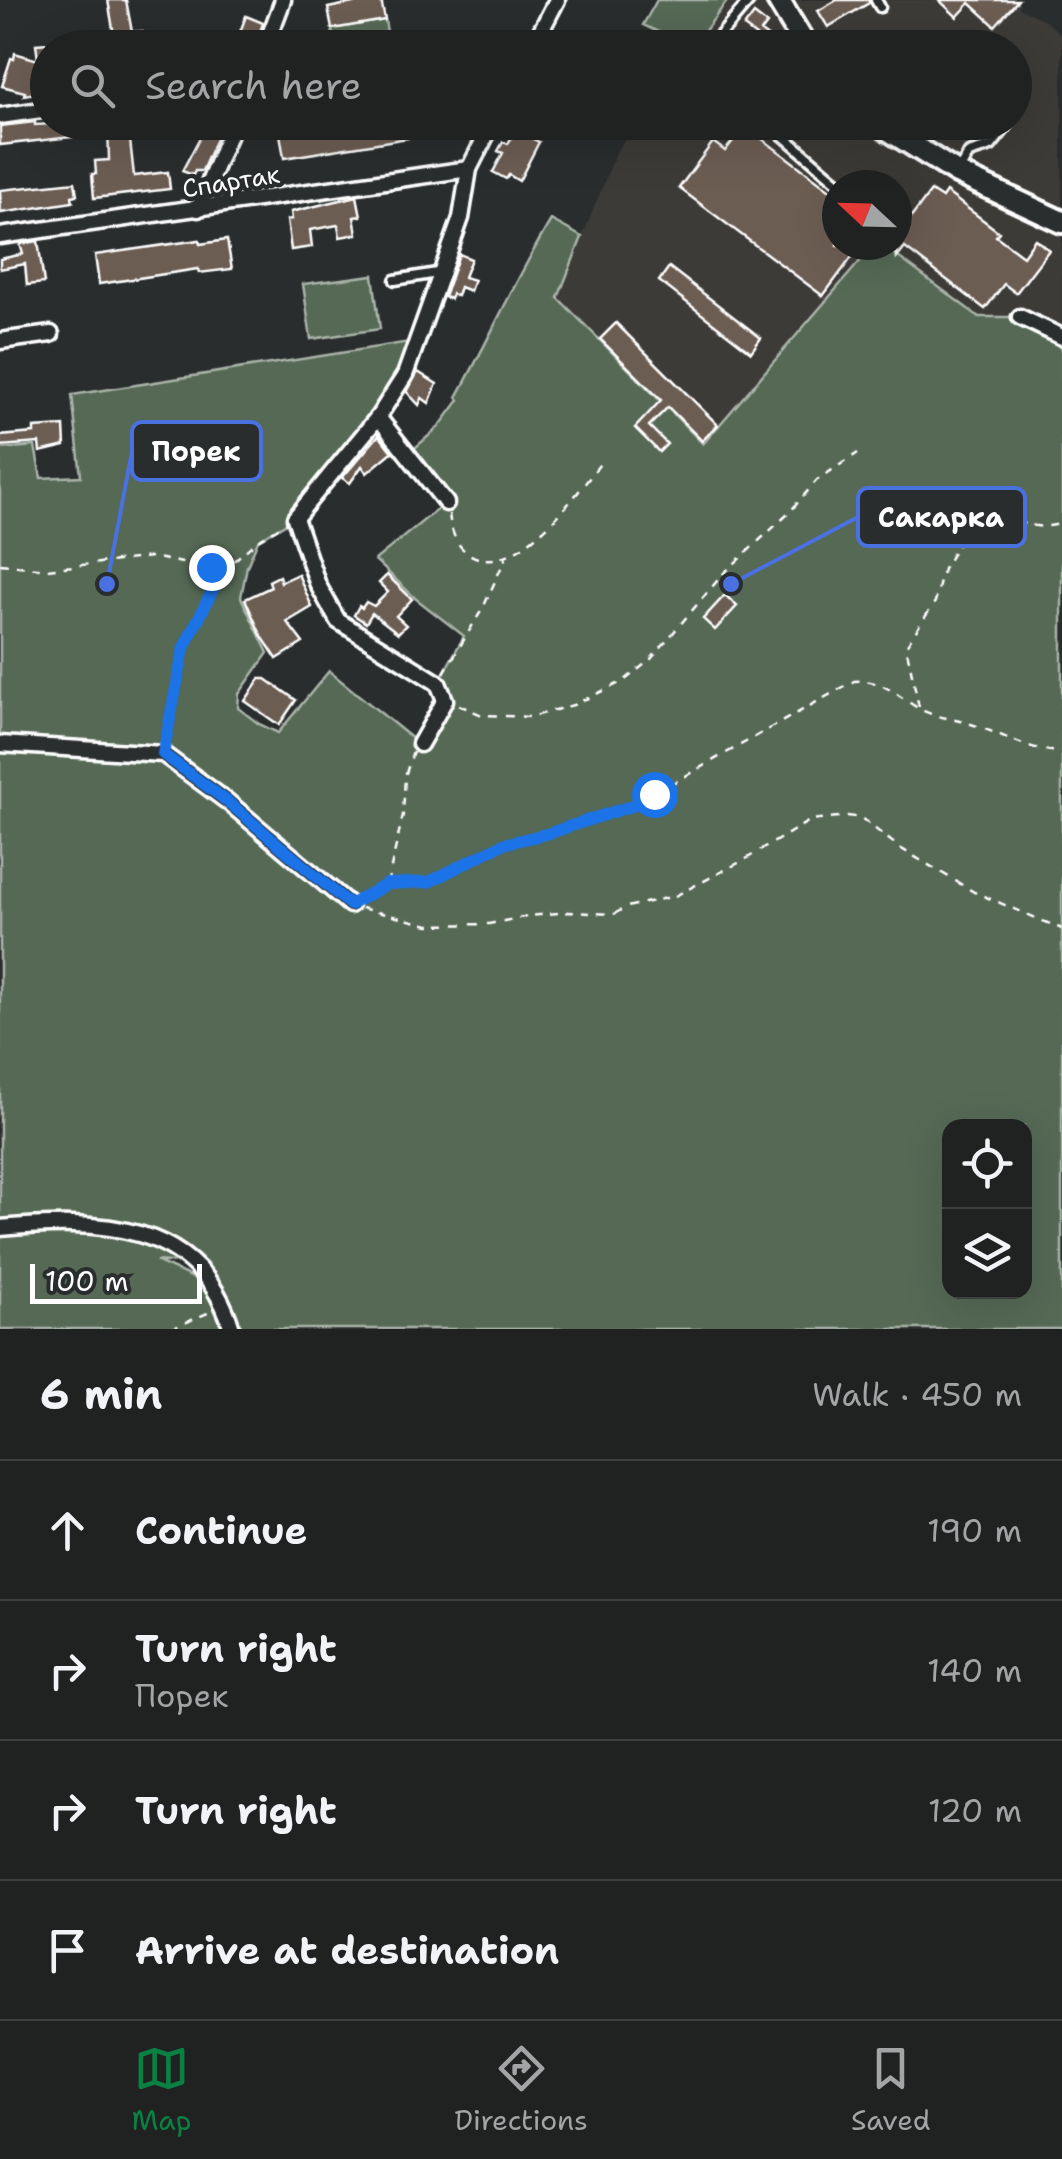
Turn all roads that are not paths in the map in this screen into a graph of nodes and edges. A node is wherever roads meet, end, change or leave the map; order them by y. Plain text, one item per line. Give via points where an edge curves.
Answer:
1 (283, 0) edge
2 (557, 0) edge
3 (750, 0) edge
4 (778, 0) edge
5 (271, 30) edge
6 (541, 30) edge
7 (725, 30) edge
8 (796, 30) edge
9 (30, 112) edge
10 (0, 116) edge
11 (227, 140) edge
12 (484, 140) edge
13 (788, 140) edge
14 (904, 140) edge
15 (996, 140) edge
16 (469, 169) junction
17 (823, 170) edge
18 (957, 174) junction
19 (198, 209) junction
20 (1062, 222) edge
21 (0, 236) edge
22 (443, 272) junction
23 (395, 280) dead end
24 (1020, 317) dead end
25 (51, 334) dead end
26 (1062, 337) edge
27 (0, 341) edge
28 (378, 417) junction
29 (446, 503) road end
30 (0, 744) edge
31 (420, 744) road end
32 (350, 905) road end
33 (0, 1228) edge
34 (232, 1329) edge

1 - 5 street
2 - 6 street
3 - 7 lane
4 - 8 main road
9 - 10 street
11 - 19 street
12 - 16 street
13 - 17 lane
14 - 18 main road
15 - 18 lane via 969,152
16 - 19 street, Спартак
16 - 22 street via 462,218
18 - 20 main road
19 - 21 street, Спартак
22 - 23 lane
22 - 28 street via 405,375
24 - 26 street
25 - 27 street
28 - 29 street
28 - 31 street via 295,518 338,621 438,683 446,700
30 - 32 street via 163,754
33 - 34 street via 41,1224 150,1234 178,1249 224,1302

